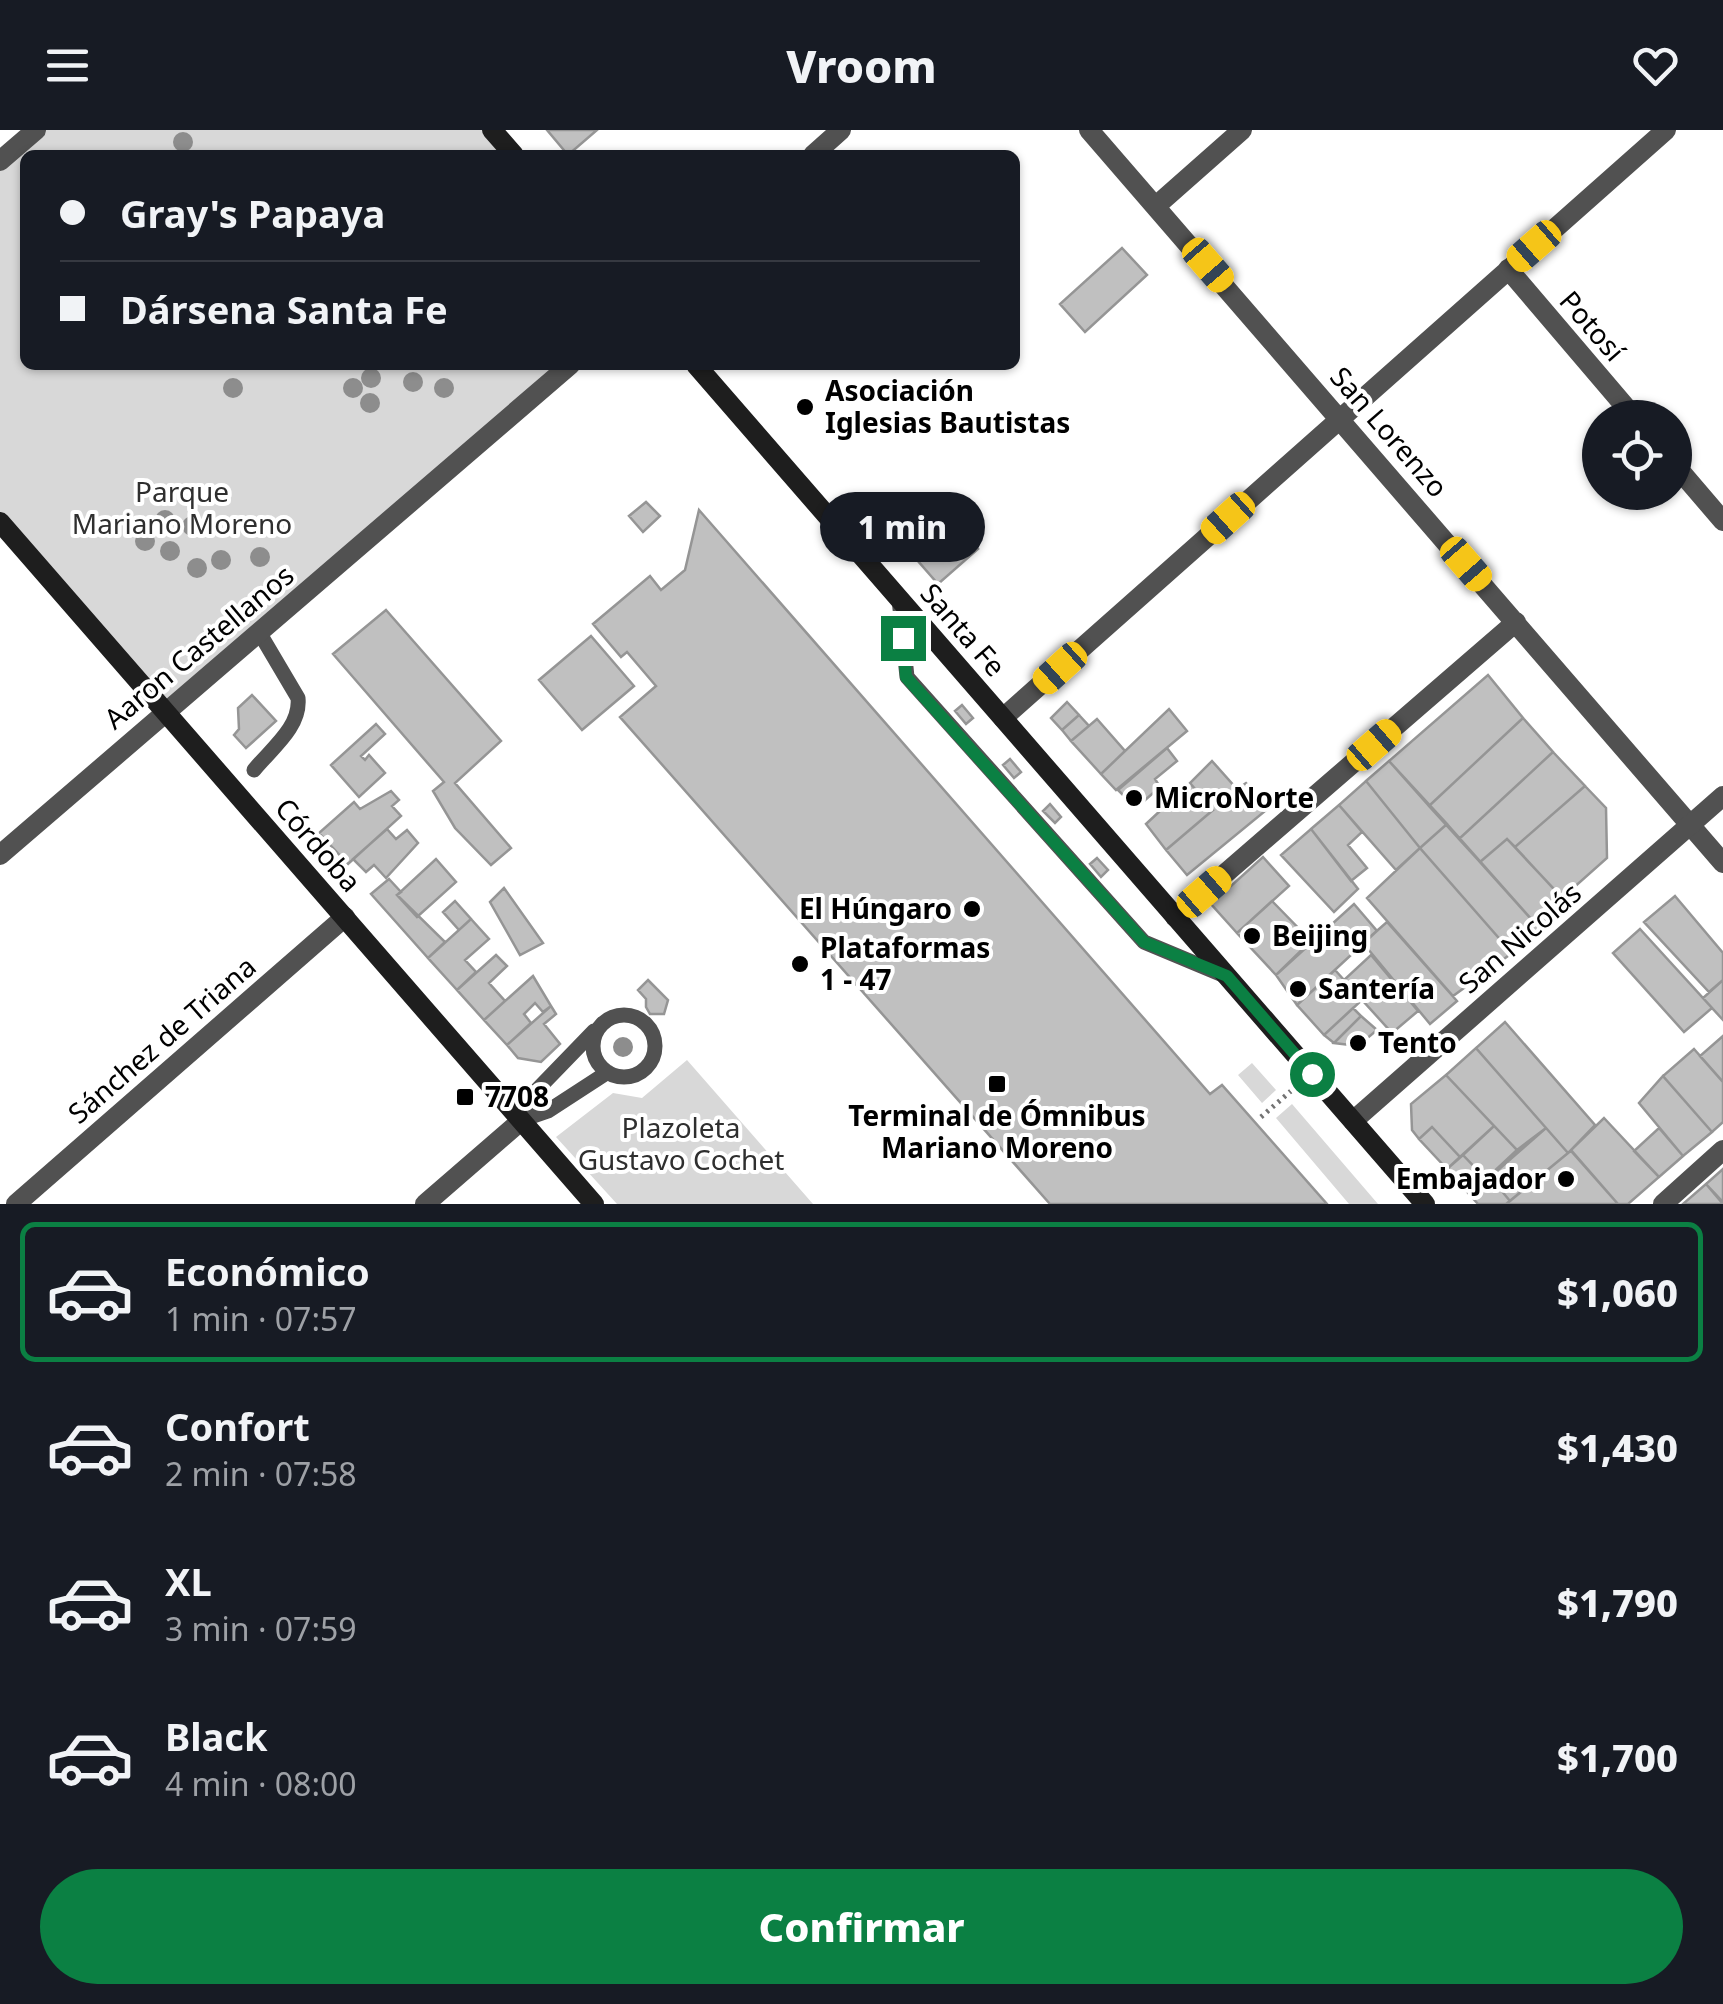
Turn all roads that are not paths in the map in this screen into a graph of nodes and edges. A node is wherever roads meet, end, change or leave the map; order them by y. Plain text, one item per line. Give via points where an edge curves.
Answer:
1 (36, 130) edge
2 (492, 130) edge
3 (842, 130) edge
4 (1090, 130) edge
5 (1242, 130) edge
6 (1666, 130) edge
7 (510, 150) edge
8 (818, 150) edge
9 (0, 162) edge
10 (1156, 206) junction
11 (1508, 269) junction
12 (564, 370) edge
13 (700, 370) edge
14 (1620, 400) edge
15 (1341, 418) junction
16 (1692, 484) edge
17 (1723, 521) edge
18 (0, 522) edge
19 (899, 599) junction
20 (1516, 622) junction
21 (259, 632) junction
22 (165, 711) junction
23 (1003, 718) junction
24 (254, 770) dead end
25 (1723, 796) edge
26 (1690, 824) junction
27 (0, 855) edge
28 (1723, 863) edge
29 (345, 917) junction
30 (1176, 917) junction
31 (1227, 976) junction
32 (600, 1026) junction
33 (608, 1072) junction
34 (522, 1120) junction
35 (1353, 1122) junction
36 (1723, 1150) edge
37 (16, 1204) edge
38 (425, 1204) edge
39 (594, 1204) edge
40 (1424, 1204) edge
41 (1663, 1204) edge

1 - 9 street
2 - 7 main road
3 - 8 street
4 - 10 street, San Lorenzo
5 - 10 street
6 - 11 street
10 - 15 street, San Lorenzo
11 - 14 street, Potosí
11 - 15 street
12 - 21 street, Aaron Castellanos
13 - 19 main road, Santa Fe
15 - 20 street, San Lorenzo
15 - 23 street
16 - 17 street
18 - 22 main road, Córdoba
19 - 23 main road, Santa Fe
19 - 31 lane via 906,677 1144,942
20 - 26 street, San Lorenzo
20 - 30 street
21 - 22 street, Aaron Castellanos
21 - 24 lane via 299,709
22 - 27 street, Aaron Castellanos
22 - 29 main road, Córdoba
23 - 30 main road, Santa Fe
25 - 26 street, San Nicolás
26 - 28 street, San Lorenzo
26 - 35 street, San Nicolás
29 - 34 main road, Córdoba
29 - 37 street, Sánchez de Triana
30 - 31 main road, Santa Fe
31 - 35 main road, Santa Fe
32 - 33 lane via 592,1042
32 - 33 lane via 612,1016 642,1020 655,1049 637,1074
32 - 34 lane via 533,1094
33 - 34 lane
34 - 38 street
34 - 39 main road, Córdoba
35 - 40 main road, Santa Fe
36 - 41 street

